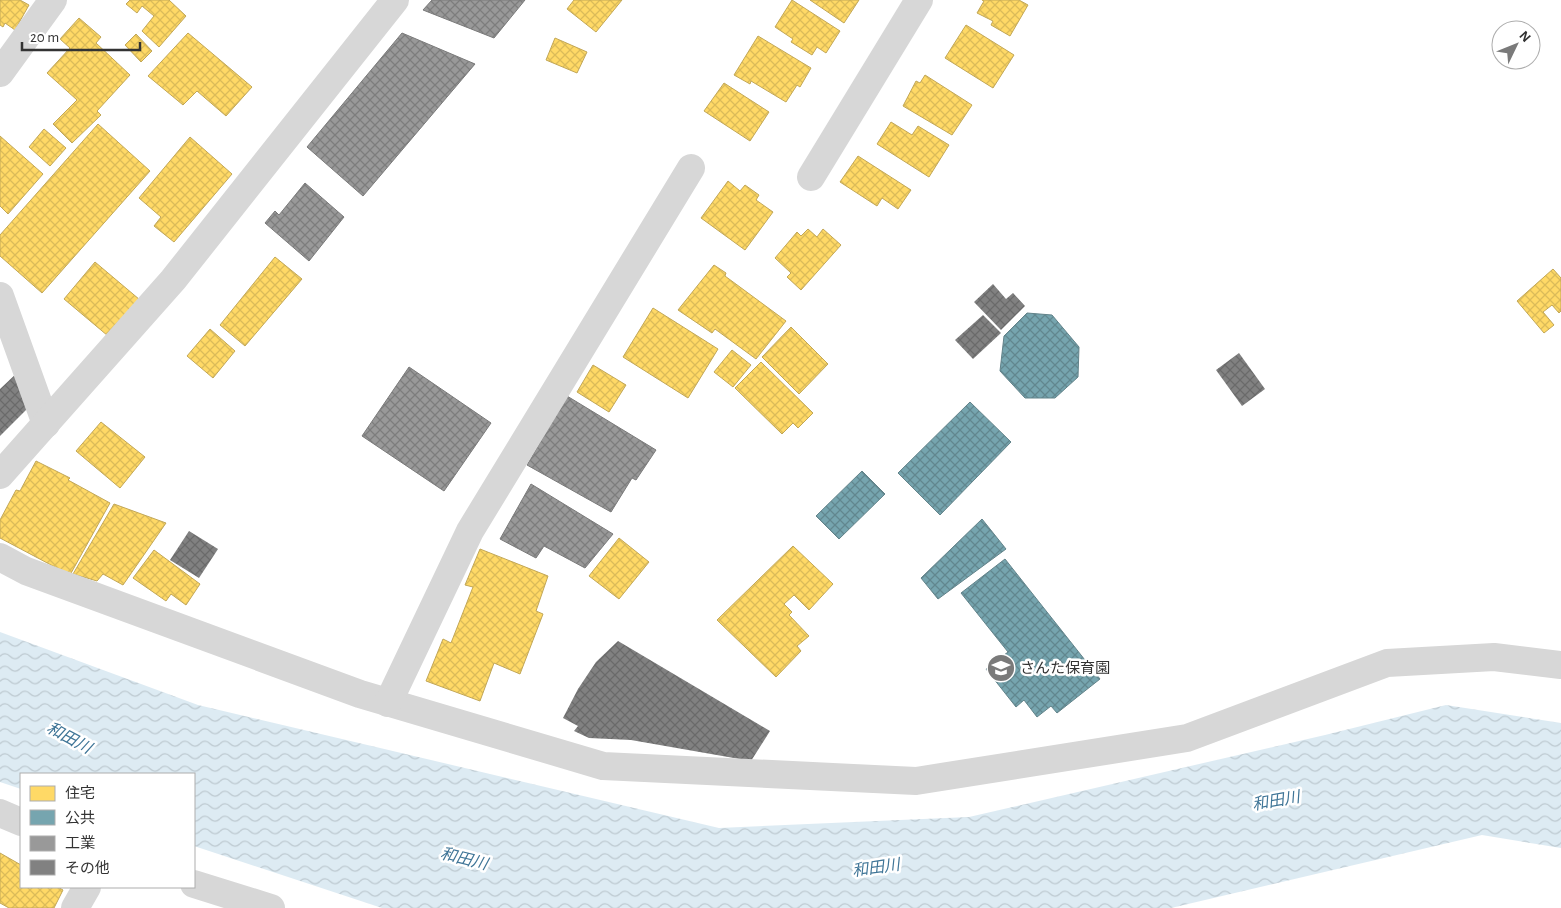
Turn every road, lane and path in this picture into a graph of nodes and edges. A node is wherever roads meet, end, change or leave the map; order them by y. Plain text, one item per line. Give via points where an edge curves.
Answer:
1 (53, 0) edge
2 (396, 0) edge
3 (919, 0) edge
4 (0, 73) edge
5 (691, 168) dead end
6 (811, 177) dead end
7 (0, 296) edge
8 (46, 424) junction
9 (0, 475) edge
10 (0, 557) edge
11 (1561, 665) edge
12 (388, 703) junction
13 (0, 813) edge
14 (20, 822) edge
15 (195, 884) edge
16 (86, 888) edge
17 (75, 908) edge
18 (271, 908) edge

1 - 4 street
2 - 8 street via 173,280
3 - 6 street
5 - 12 street via 470,531
7 - 8 street
8 - 9 street
10 - 12 street via 26,571
11 - 12 street via 1494,657 1387,663 1187,738 916,781 603,766
13 - 14 street
15 - 18 street
16 - 17 street

